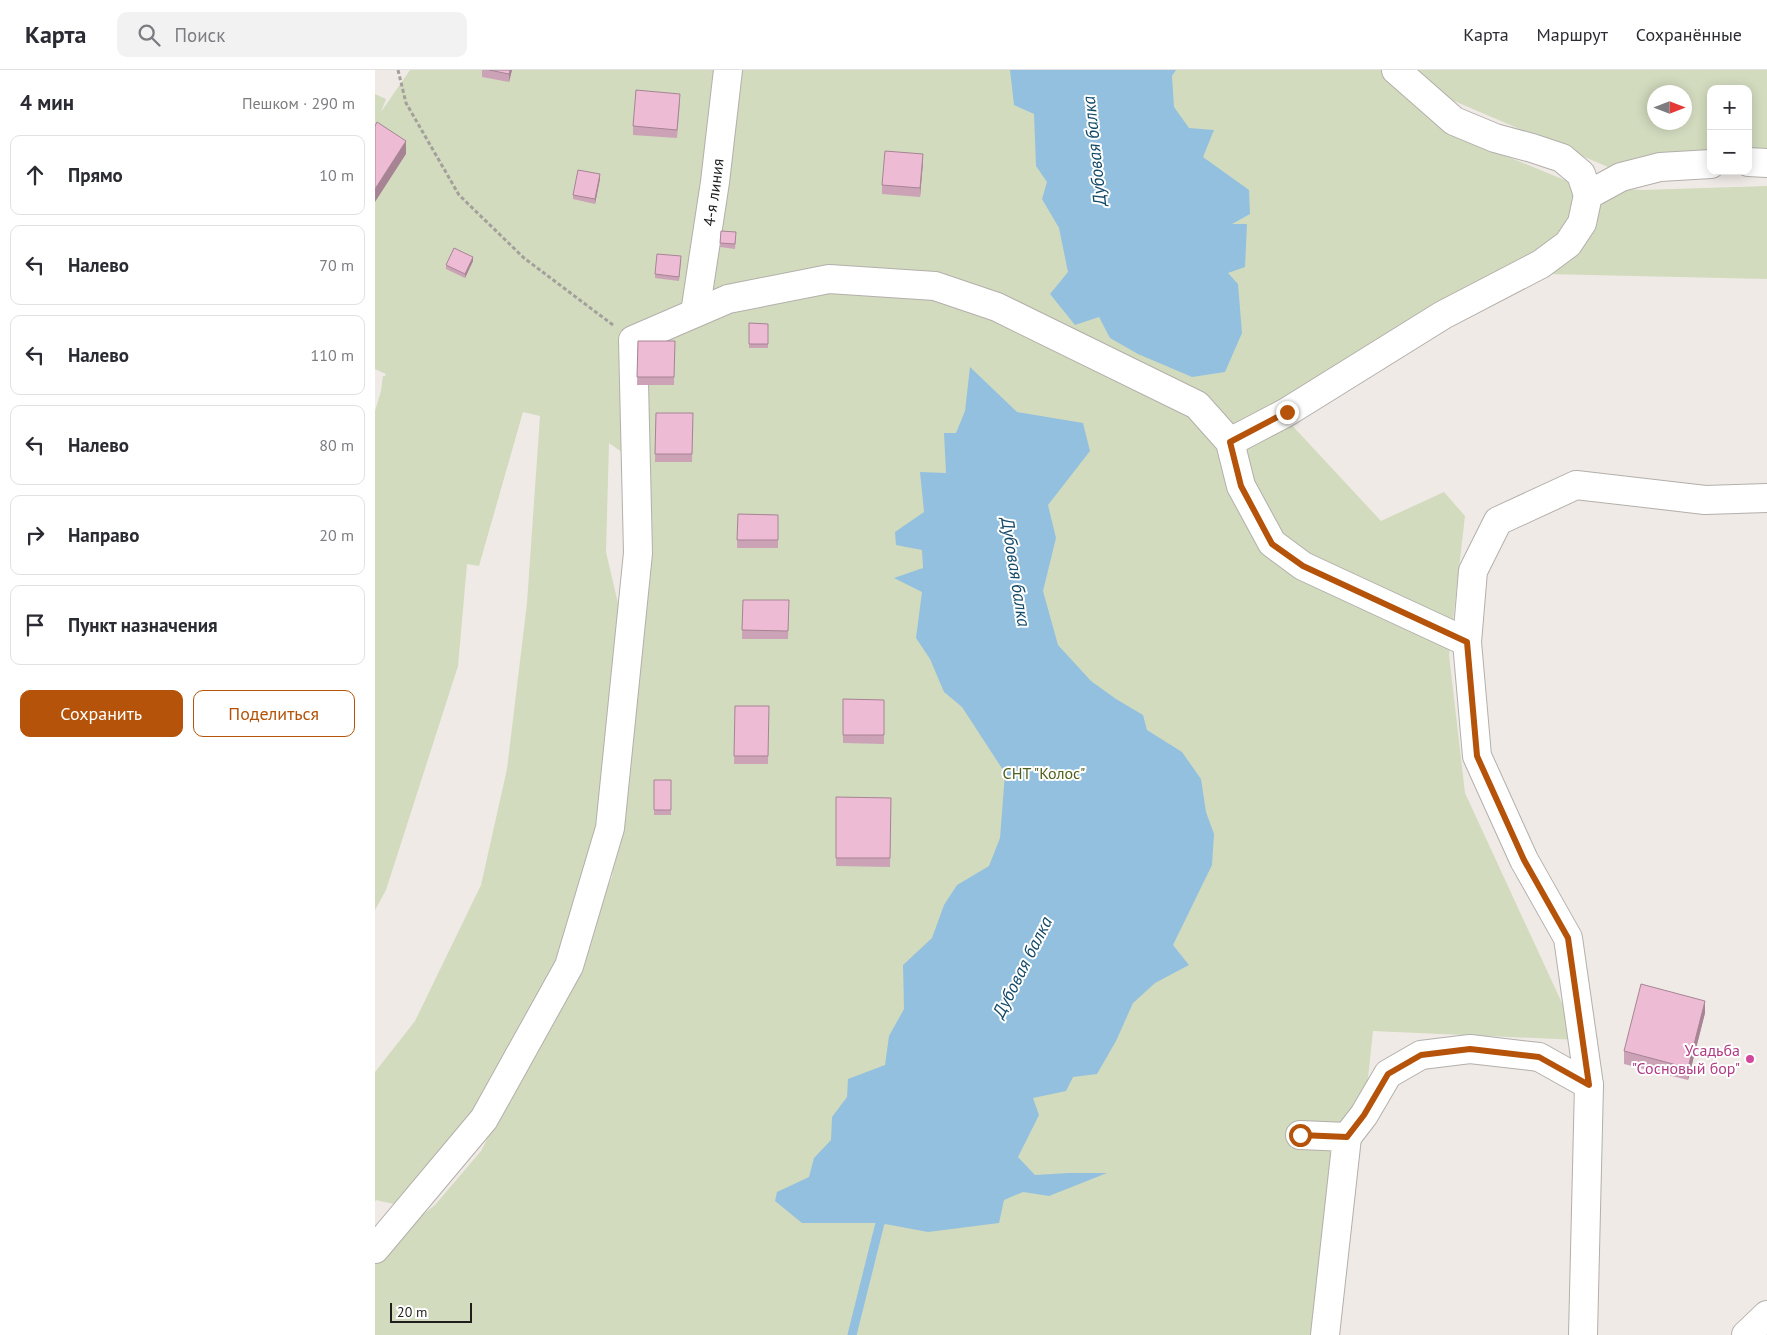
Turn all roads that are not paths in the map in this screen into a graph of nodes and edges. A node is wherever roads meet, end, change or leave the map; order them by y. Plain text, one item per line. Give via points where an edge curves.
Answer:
1 (728, 70) edge
2 (1396, 70) edge
3 (1752, 162) edge
4 (1767, 163) edge
5 (1707, 164) edge
6 (1588, 195) junction
7 (695, 313) junction
8 (1230, 442) junction
9 (1767, 498) edge
10 (1467, 642) junction
11 (1589, 1085) junction
12 (1300, 1135) dead end
13 (1347, 1137) junction
14 (375, 1249) edge
15 (1767, 1315) edge
16 (1325, 1335) edge
17 (1583, 1335) edge
18 (1747, 1335) edge

1 - 7 street, 4-я линия
2 - 6 street via 1454,121 1495,138 1562,158 1581,174
3 - 4 street
5 - 6 street via 1660,167 1621,177
6 - 8 street via 1582,223 1568,244 1541,264 1443,315 1287,412
7 - 8 street via 728,299 829,279 935,286 997,308 1197,405
7 - 14 street via 633,340 638,554 610,828 569,966 484,1119
8 - 10 street via 1241,486 1272,544 1303,566
9 - 10 street via 1705,500 1575,485 1498,521 1473,571
10 - 11 street via 1477,756 1524,860 1568,938
11 - 13 street via 1539,1057 1470,1049 1421,1055 1388,1074
11 - 17 street
12 - 13 street
13 - 16 street
15 - 18 street

